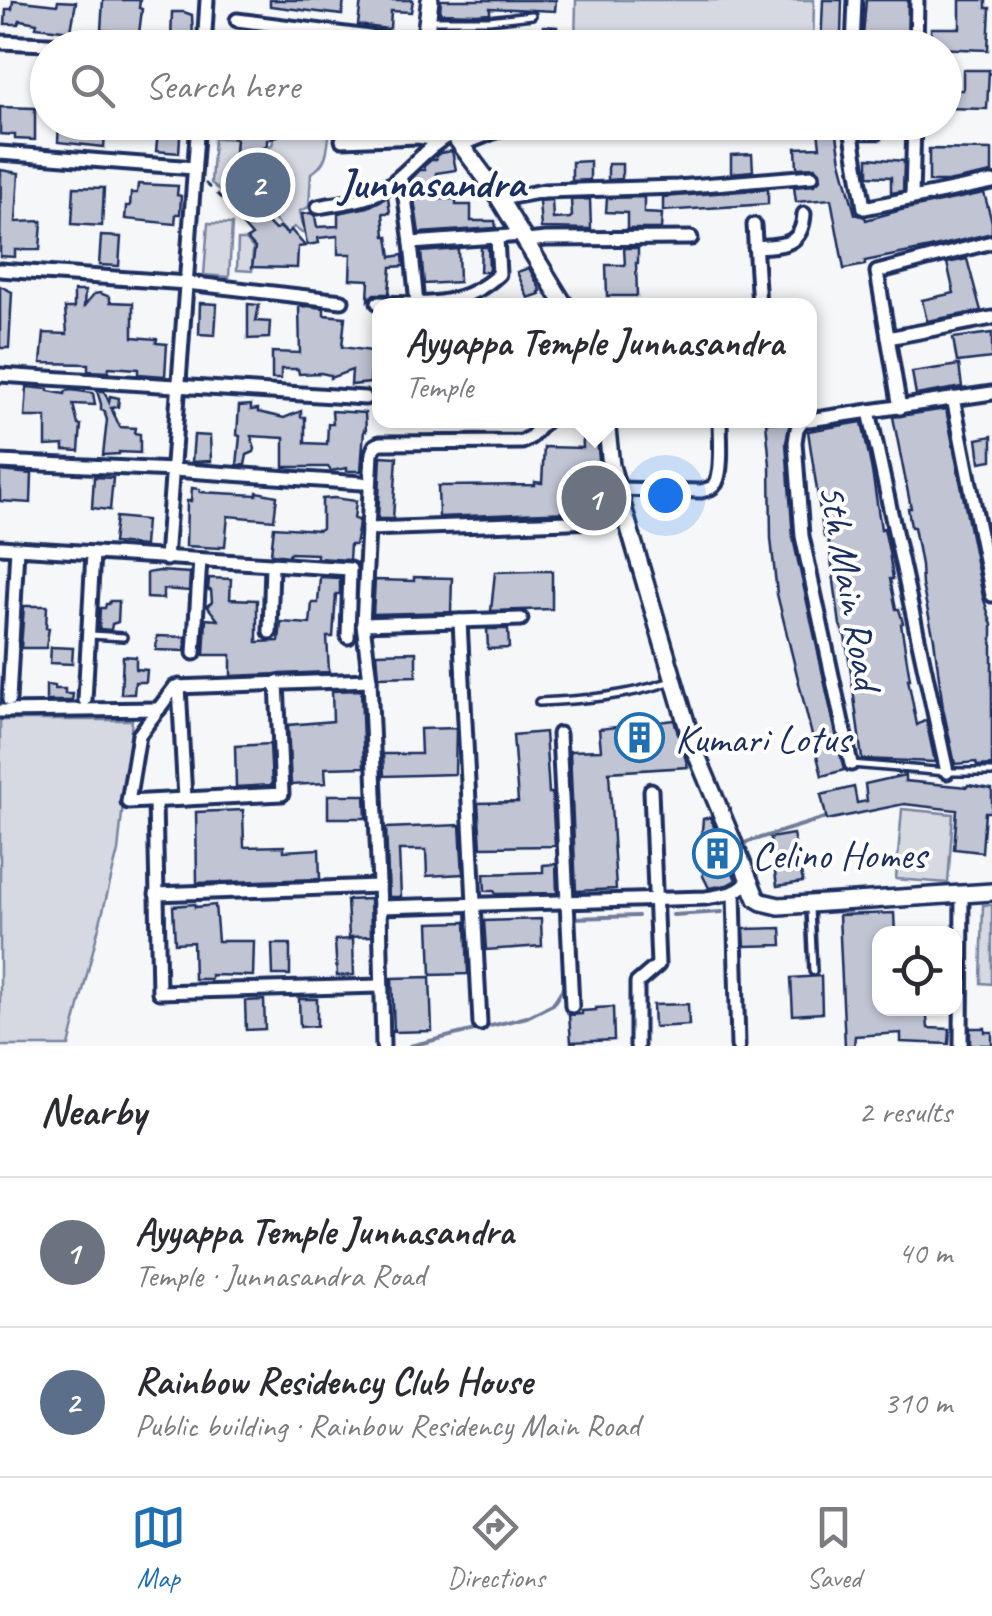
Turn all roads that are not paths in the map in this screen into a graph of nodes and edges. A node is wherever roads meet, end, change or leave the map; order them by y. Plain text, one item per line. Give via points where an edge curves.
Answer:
1 (207, 0) edge
2 (430, 0) edge
3 (855, 0) edge
4 (917, 0) edge
5 (532, 15) dead end
6 (236, 20) dead end
7 (427, 20) junction
8 (205, 30) edge
9 (308, 30) edge
10 (426, 30) edge
11 (854, 30) edge
12 (916, 30) edge
13 (0, 42) edge
14 (30, 43) edge
15 (197, 140) edge
16 (443, 140) edge
17 (453, 140) edge
18 (853, 140) edge
19 (914, 140) edge
20 (0, 154) edge
21 (194, 175) junction
22 (812, 176) dead end
23 (400, 177) junction
24 (992, 182) edge
25 (912, 197) junction
26 (500, 198) junction
27 (318, 207) dead end
28 (804, 214) dead end
29 (754, 226) dead end
30 (497, 238) junction
31 (525, 238) junction
32 (691, 238) dead end
33 (410, 242) junction
34 (992, 242) edge
35 (755, 248) junction
36 (0, 270) edge
37 (187, 283) junction
38 (416, 298) edge
39 (456, 298) edge
40 (560, 298) edge
41 (758, 298) edge
42 (342, 300) dead end
43 (992, 318) edge
44 (888, 338) junction
45 (0, 375) edge
46 (179, 387) junction
47 (992, 393) edge
48 (364, 398) dead end
49 (954, 398) junction
50 (900, 408) junction
51 (869, 411) junction
52 (817, 419) edge
53 (539, 428) edge
54 (607, 428) edge
55 (720, 428) edge
56 (797, 428) edge
57 (0, 462) edge
58 (173, 470) junction
59 (362, 482) dead end
60 (618, 489) junction
61 (626, 520) junction
62 (368, 529) junction
63 (0, 547) edge
64 (16, 548) junction
65 (93, 553) junction
66 (166, 559) junction
67 (200, 560) junction
68 (272, 565) junction
69 (992, 595) edge
70 (521, 619) dead end
71 (460, 621) junction
72 (363, 624) junction
73 (270, 632) dead end
74 (88, 634) junction
75 (123, 637) dead end
76 (348, 637) dead end
77 (194, 653) dead end
78 (370, 680) junction
79 (674, 680) junction
80 (276, 682) junction
81 (179, 686) junction
82 (9, 700) dead end
83 (85, 700) dead end
84 (540, 702) dead end
85 (159, 709) junction
86 (0, 712) edge
87 (559, 734) dead end
88 (851, 764) joint
89 (947, 772) junction
90 (992, 772) edge
91 (651, 790) dead end
92 (185, 799) junction
93 (155, 801) junction
94 (748, 880) junction
95 (379, 886) junction
96 (992, 892) edge
97 (734, 893) junction
98 (962, 893) junction
99 (156, 894) junction
100 (656, 900) junction
101 (568, 901) junction
102 (810, 903) junction
103 (475, 905) junction
104 (380, 908) junction
105 (813, 971) dead end
106 (380, 986) junction
107 (572, 1006) dead end
108 (480, 1024) dead end
109 (634, 1044) edge
110 (383, 1045) edge
111 (738, 1046) edge
112 (961, 1046) edge

1 - 8 street
2 - 7 street
3 - 11 street
4 - 12 street
5 - 7 lane
6 - 9 street
7 - 10 street
13 - 14 street
15 - 21 street
16 - 23 street
17 - 26 street
18 - 25 street via 864,208
19 - 25 street
20 - 21 street
21 - 37 street
22 - 26 street
23 - 27 street via 367,198
23 - 33 street
24 - 25 street
26 - 31 street
28 - 35 street via 793,241
29 - 35 street
30 - 31 street
30 - 33 street
30 - 39 street via 498,274
31 - 32 street
31 - 40 street
33 - 38 street
34 - 44 street via 877,272
35 - 41 street
36 - 37 street
37 - 42 street
37 - 46 street
43 - 44 street
44 - 50 street
45 - 46 street
46 - 48 street
46 - 58 street
47 - 49 street
49 - 50 street
49 - 69 street
50 - 51 street
51 - 52 street
51 - 89 street
53 - 62 street via 522,442 375,446
54 - 60 street
55 - 60 street via 719,472 711,488
56 - 88 street, 5th Main Road via 802,536
57 - 58 street
58 - 59 street
58 - 66 street
60 - 61 street
61 - 62 street
61 - 79 street
62 - 72 street
63 - 64 street
64 - 65 street
64 - 82 street
65 - 66 street
65 - 74 street
66 - 67 street
67 - 68 street
67 - 77 street
68 - 73 street
68 - 76 street via 350,568
70 - 71 street
71 - 72 street
71 - 103 street
72 - 78 street
74 - 75 lane
74 - 83 street
78 - 80 street
78 - 95 street
79 - 84 lane via 603,698
79 - 94 street via 693,746
80 - 81 street
80 - 92 street via 282,794
81 - 85 street
81 - 92 street
85 - 86 street
85 - 93 street via 140,735 128,802
87 - 101 street
88 - 89 lane
89 - 90 lane
91 - 100 street
92 - 93 street
93 - 99 street
94 - 97 street
94 - 102 street via 762,902
95 - 99 street
95 - 104 street
96 - 98 street
97 - 100 street
97 - 111 street
98 - 102 street
98 - 112 street
99 - 106 street via 159,992
100 - 101 street
100 - 109 street via 658,965 637,983
101 - 103 street
101 - 107 street
102 - 105 lane
103 - 104 street
103 - 108 street
104 - 106 street
106 - 110 street

